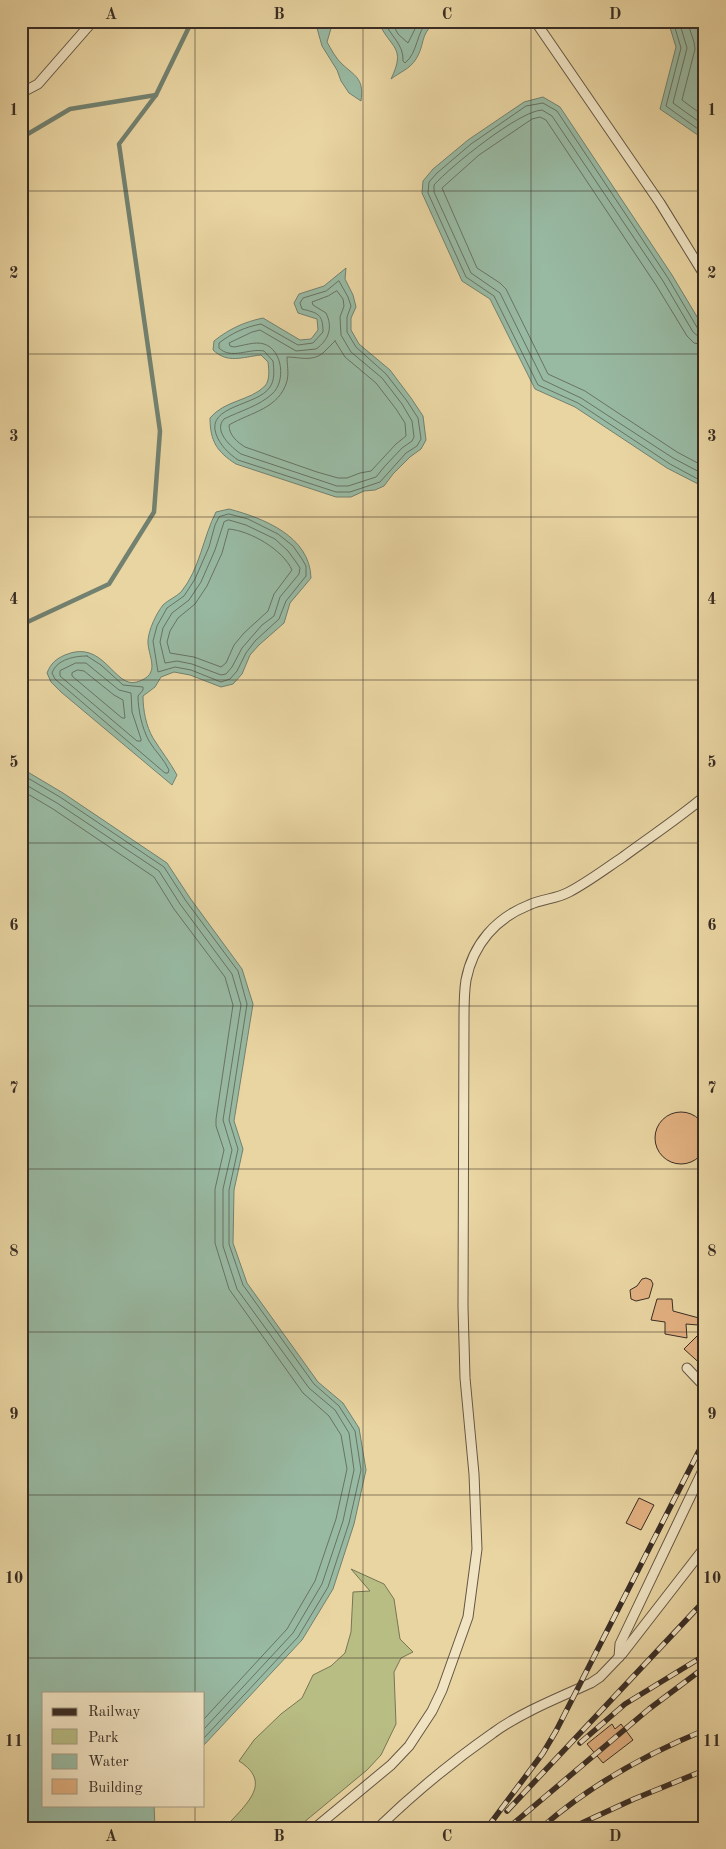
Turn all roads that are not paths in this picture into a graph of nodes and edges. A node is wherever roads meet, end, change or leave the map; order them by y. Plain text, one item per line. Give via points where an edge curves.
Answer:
1 (93, 21) edge
2 (535, 21) edge
3 (21, 93) edge
4 (705, 276) edge
5 (705, 796) edge
6 (687, 1368) dead end
7 (705, 1386) edge
8 (705, 1466) edge
9 (705, 1547) edge
10 (618, 1657) junction
11 (315, 1828) edge
12 (378, 1828) edge

1 - 3 lane via 38,84
2 - 4 lane via 660,203
5 - 11 lane via 568,892 530,904 504,918 492,927 468,969 464,1018 463,1307 476,1549 468,1617 442,1690 409,1746
6 - 7 lane
8 - 10 lane via 620,1644
9 - 10 lane
10 - 12 lane via 591,1683 494,1732

